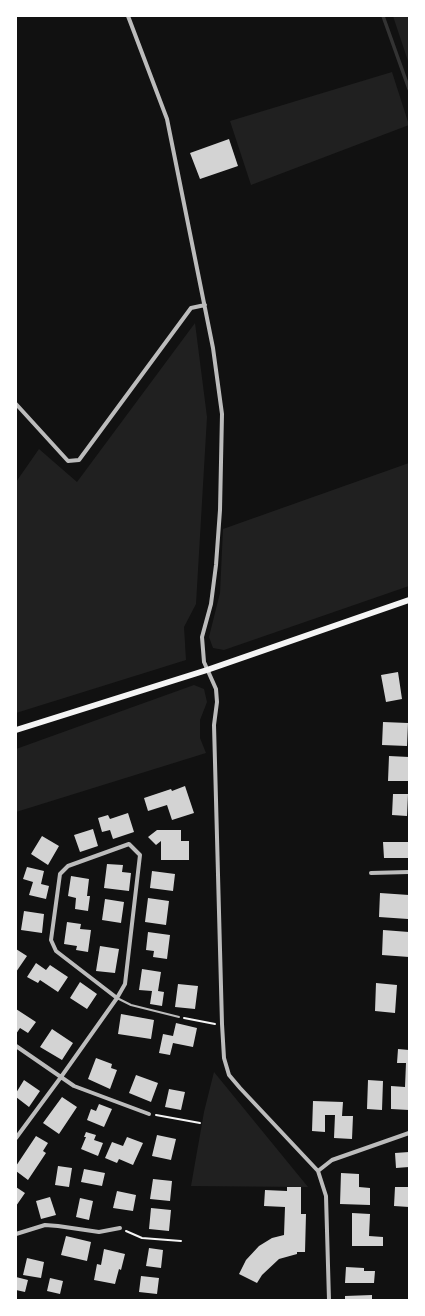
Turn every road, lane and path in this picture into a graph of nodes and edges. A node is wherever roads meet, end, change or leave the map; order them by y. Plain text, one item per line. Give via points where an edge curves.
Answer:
1 (128, 16) edge
2 (205, 304) junction
3 (16, 404) edge
4 (409, 600) edge
5 (207, 670) junction
6 (16, 730) edge
7 (409, 872) edge
8 (371, 873) dead end
9 (118, 998) junction
10 (179, 1017) joint
11 (222, 1024) junction
12 (16, 1046) edge
13 (61, 1077) junction
14 (148, 1114) joint
15 (200, 1123) dead end
16 (409, 1133) edge
17 (16, 1138) edge
18 (318, 1172) junction
19 (120, 1228) joint
20 (16, 1234) edge
21 (181, 1241) dead end
22 (329, 1300) edge

1 - 2 street via 167,119
2 - 3 street via 191,308 79,460 68,461
2 - 5 street via 214,348 222,414 216,565 212,604 202,637
4 - 5 main road
5 - 6 main road
5 - 11 street via 216,690 217,702 214,725
7 - 8 street
9 - 9 street via 125,984 140,855 129,844 68,866 60,874 51,940 56,951
9 - 10 lane via 131,1005
9 - 13 street
10 - 11 path
11 - 18 street via 224,1058 230,1075
12 - 13 street
13 - 14 street via 74,1086
13 - 17 street
14 - 15 path
16 - 18 street via 332,1160
18 - 22 street via 326,1196
19 - 20 street via 99,1232 45,1225
19 - 21 path via 142,1238

